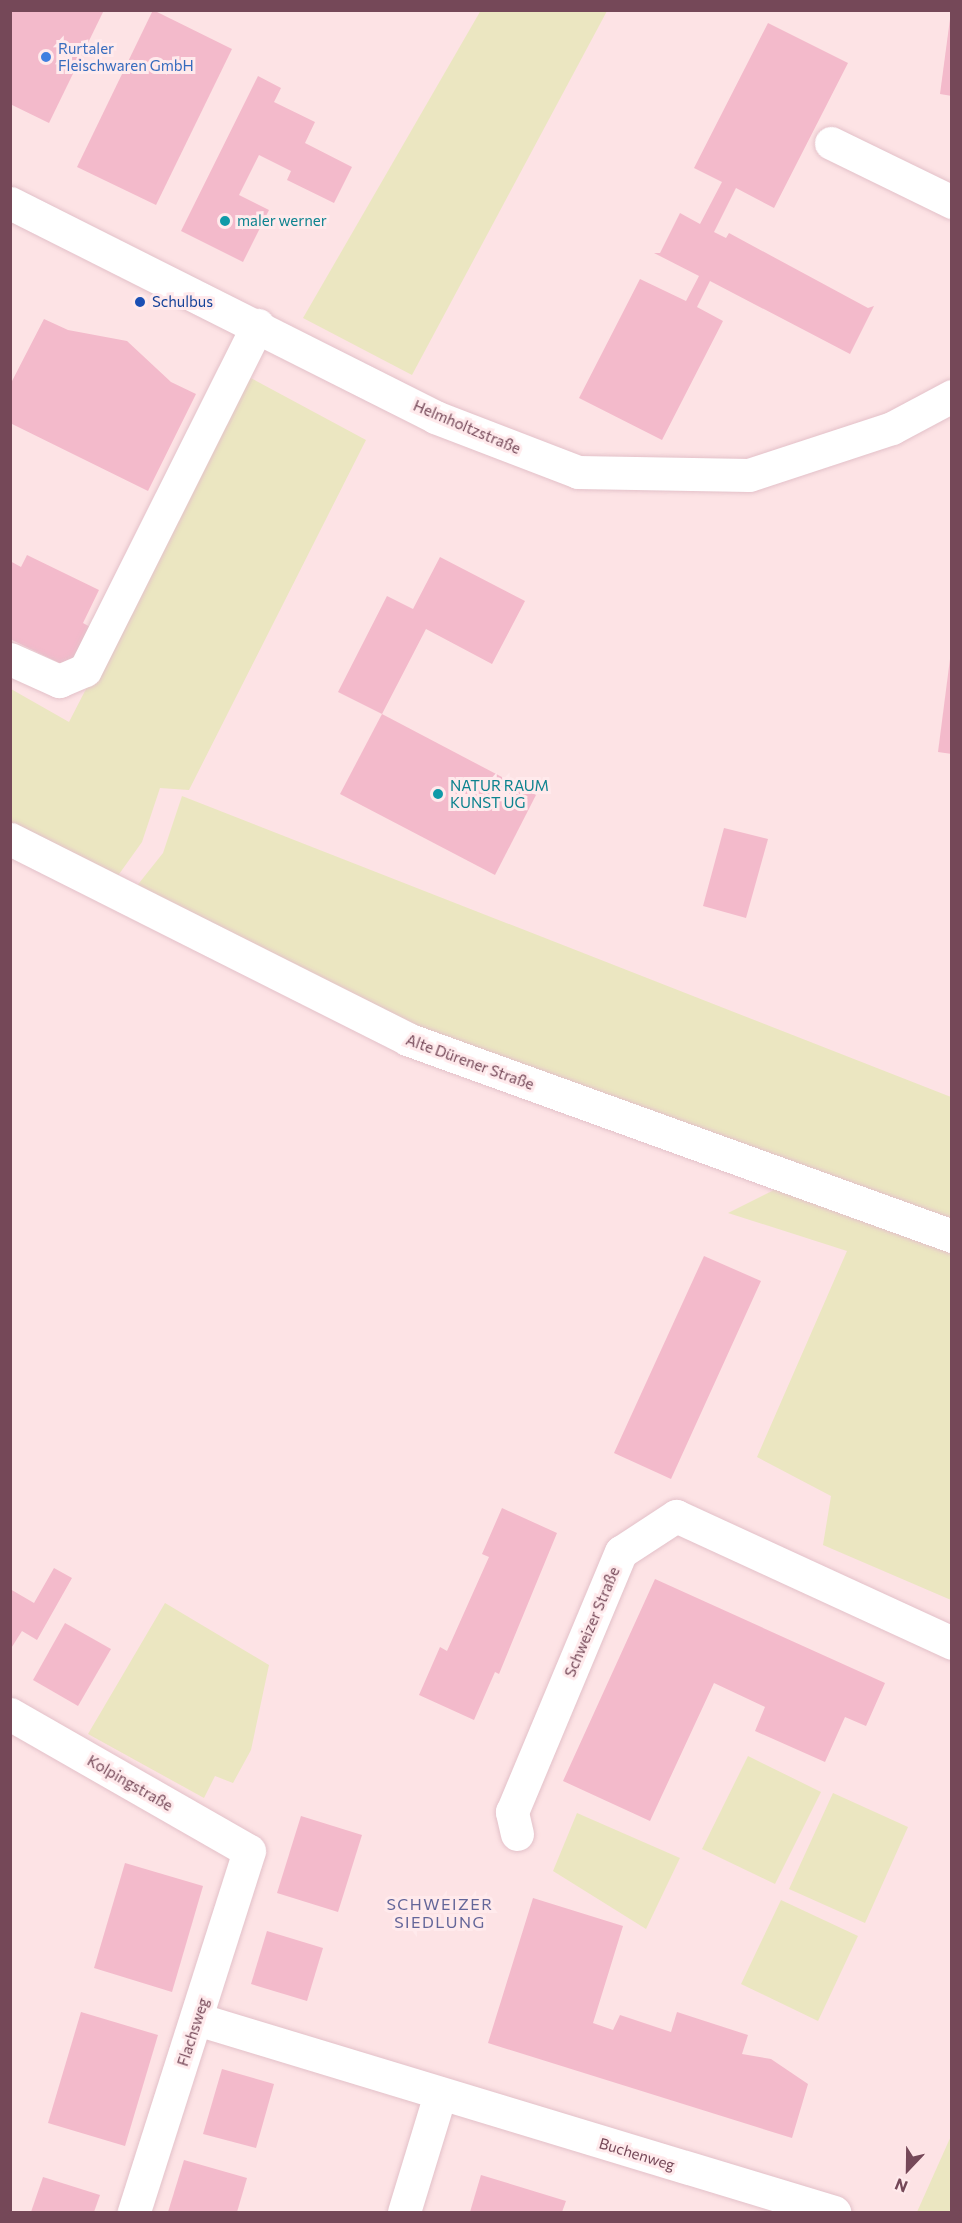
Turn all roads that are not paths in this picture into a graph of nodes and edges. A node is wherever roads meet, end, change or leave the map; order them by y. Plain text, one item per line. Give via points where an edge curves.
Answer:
1 (831, 142) dead end
2 (951, 202) edge
3 (10, 203) edge
4 (258, 325) junction
5 (951, 396) edge
6 (10, 659) edge
7 (10, 839) edge
8 (951, 1236) edge
9 (951, 1642) edge
10 (10, 1714) edge
11 (517, 1834) dead end
12 (249, 1851) joint
13 (197, 2019) junction
14 (440, 2094) junction
15 (134, 2212) edge
16 (404, 2212) edge
17 (834, 2212) edge

1 - 2 street
3 - 4 street, Helmholtzstraße
4 - 5 street, Helmholtzstraße via 435,417 578,472 749,475 892,428
4 - 6 street via 85,670 59,681
7 - 8 street, Alte Dürener Straße via 406,1039
9 - 11 street, Schweizer Straße via 676,1516 621,1552 512,1812
10 - 12 street, Kolpingstraße
12 - 13 street, Flachsweg
13 - 14 street, Buchenweg
13 - 15 street, Flachsweg
14 - 16 street
14 - 17 street, Buchenweg

